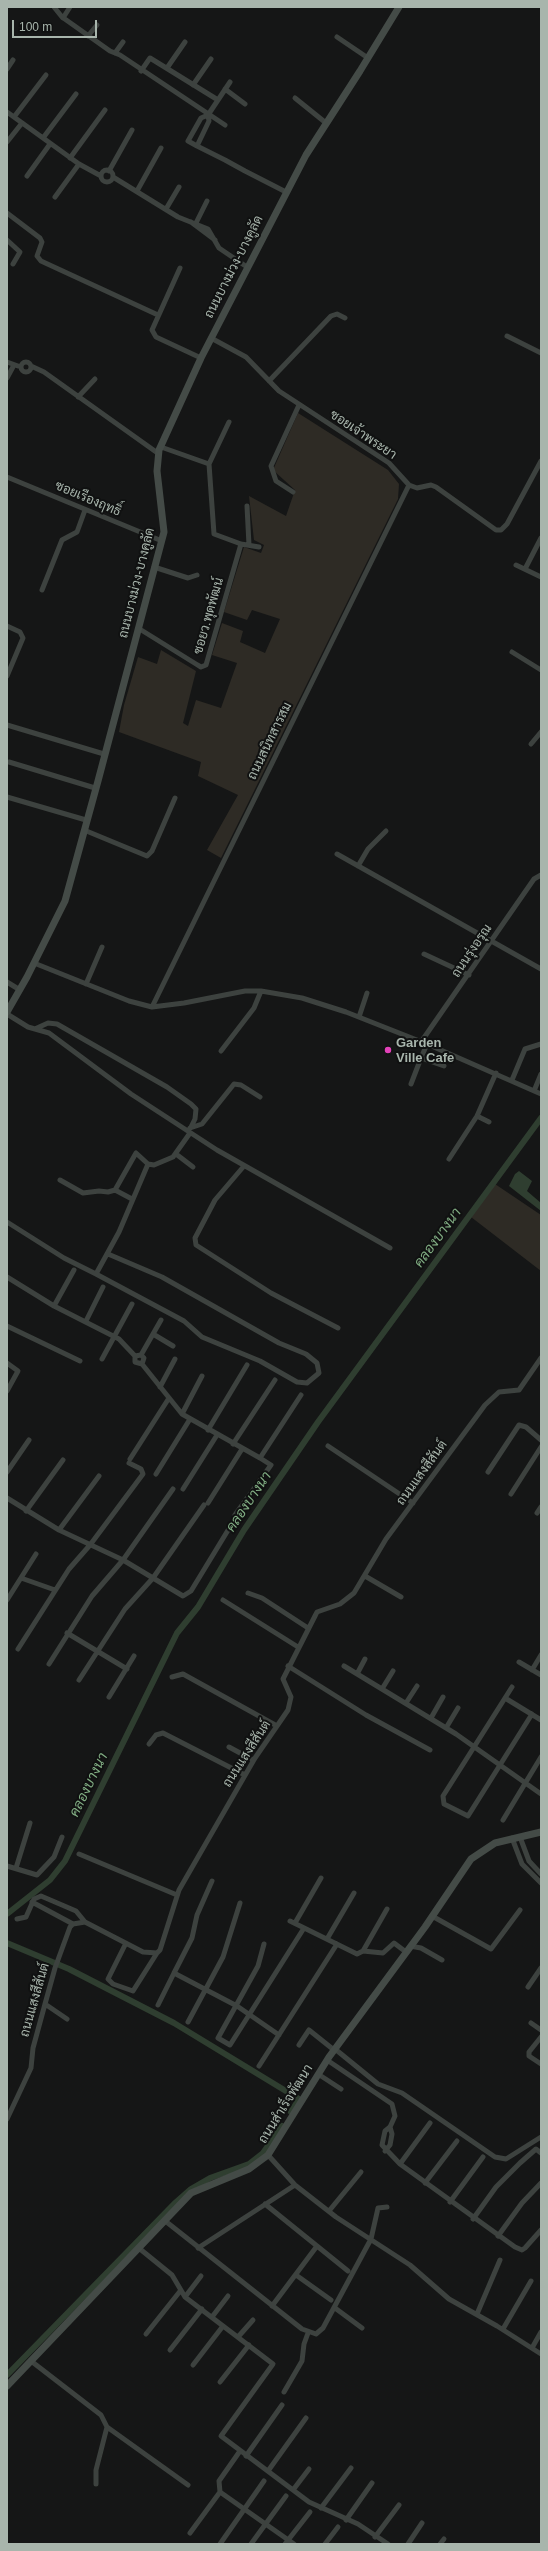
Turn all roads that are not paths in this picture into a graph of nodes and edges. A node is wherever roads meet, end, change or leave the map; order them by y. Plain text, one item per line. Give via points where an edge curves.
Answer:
1 (54, 7) edge
2 (70, 7) edge
3 (399, 7) edge
4 (63, 18) junction
5 (97, 25) dead end
6 (88, 36) junction
7 (337, 37) dead end
8 (123, 42) dead end
9 (185, 42) dead end
10 (115, 53) junction
11 (368, 58) junction
12 (211, 59) dead end
13 (13, 60) dead end
14 (167, 68) junction
15 (7, 69) edge
16 (141, 71) junction
17 (46, 75) dead end
18 (230, 82) dead end
19 (193, 85) junction
20 (225, 89) junction
21 (76, 94) dead end
22 (295, 98) dead end
23 (218, 100) junction
24 (245, 104) dead end
25 (105, 110) dead end
26 (7, 112) edge
27 (208, 114) junction
28 (14, 117) junction
29 (22, 123) junction
30 (326, 123) junction
31 (225, 125) dead end
32 (132, 130) dead end
33 (42, 138) junction
34 (7, 142) edge
35 (50, 144) junction
36 (197, 146) junction
37 (160, 148) dead end
38 (70, 158) junction
39 (79, 164) junction
40 (109, 171) junction
41 (26, 176) dead end
42 (101, 176) junction
43 (113, 177) junction
44 (179, 187) dead end
45 (137, 191) junction
46 (286, 192) junction
47 (55, 197) dead end
48 (206, 201) dead end
49 (166, 209) junction
50 (7, 213) edge
51 (194, 223) junction
52 (7, 240) edge
53 (13, 264) dead end
54 (246, 266) junction
55 (180, 268) dead end
56 (158, 315) junction
57 (345, 318) dead end
58 (507, 336) dead end
59 (211, 338) junction
60 (541, 353) edge
61 (201, 358) junction
62 (7, 362) edge
63 (14, 365) junction
64 (7, 378) edge
65 (95, 379) dead end
66 (269, 381) junction
67 (78, 397) junction
68 (299, 405) junction
69 (229, 422) dead end
70 (160, 450) junction
71 (541, 461) edge
72 (209, 464) junction
73 (7, 477) edge
74 (409, 485) junction
75 (293, 492) dead end
76 (248, 506) dead end
77 (85, 510) junction
78 (541, 538) edge
79 (162, 541) junction
80 (241, 544) junction
81 (249, 545) junction
82 (259, 547) dead end
83 (516, 565) dead end
84 (154, 568) junction
85 (525, 569) junction
86 (198, 575) dead end
87 (541, 577) edge
88 (42, 590) dead end
89 (7, 626) edge
90 (138, 628) junction
91 (512, 652) dead end
92 (541, 670) edge
93 (7, 676) edge
94 (7, 725) edge
95 (541, 732) edge
96 (531, 744) dead end
97 (104, 754) junction
98 (9, 762) dead end
99 (95, 788) junction
100 (7, 797) edge
101 (175, 798) dead end
102 (86, 820) junction
103 (84, 830) junction
104 (386, 831) dead end
105 (337, 854) dead end
106 (358, 866) junction
107 (541, 875) edge
108 (492, 940) junction
109 (102, 948) dead end
110 (424, 954) dead end
111 (34, 963) junction
112 (541, 969) edge
113 (469, 975) junction
114 (7, 982) edge
115 (86, 984) junction
116 (20, 990) junction
117 (261, 990) junction
118 (367, 993) dead end
119 (152, 1007) junction
120 (7, 1013) edge
121 (359, 1017) junction
122 (37, 1028) junction
123 (421, 1042) junction
124 (427, 1044) junction
125 (541, 1044) edge
126 (220, 1051) dead end
127 (421, 1058) junction
128 (444, 1066) dead end
129 (496, 1073) junction
130 (541, 1074) edge
131 (512, 1080) junction
132 (411, 1084) dead end
133 (534, 1091) junction
134 (541, 1094) edge
135 (260, 1097) dead end
136 (477, 1116) junction
137 (489, 1122) dead end
138 (191, 1127) junction
139 (188, 1132) junction
140 (176, 1154) junction
141 (449, 1159) dead end
142 (148, 1164) junction
143 (244, 1166) junction
144 (193, 1167) dead end
145 (60, 1180) dead end
146 (115, 1190) junction
147 (132, 1199) junction
148 (7, 1222) edge
149 (390, 1248) dead end
150 (108, 1254) junction
151 (74, 1270) dead end
152 (96, 1274) junction
153 (7, 1277) edge
154 (103, 1287) dead end
155 (132, 1304) dead end
156 (54, 1306) junction
157 (161, 1320) dead end
158 (86, 1321) junction
159 (8, 1328) edge
160 (338, 1328) dead end
161 (153, 1334) junction
162 (115, 1336) junction
163 (173, 1346) dead end
164 (141, 1355) junction
165 (135, 1356) junction
166 (541, 1358) edge
167 (102, 1359) dead end
168 (175, 1359) dead end
169 (80, 1361) dead end
170 (7, 1363) edge
171 (142, 1364) junction
172 (247, 1365) dead end
173 (202, 1376) dead end
174 (275, 1380) dead end
175 (160, 1387) junction
176 (7, 1391) edge
177 (302, 1395) dead end
178 (169, 1398) junction
179 (182, 1414) junction
180 (190, 1419) junction
181 (208, 1430) junction
182 (217, 1435) junction
183 (29, 1440) dead end
184 (541, 1440) edge
185 (233, 1444) junction
186 (328, 1446) dead end
187 (541, 1447) edge
188 (242, 1449) junction
189 (260, 1458) junction
190 (63, 1460) dead end
191 (7, 1472) edge
192 (488, 1472) dead end
193 (156, 1474) dead end
194 (99, 1476) dead end
195 (173, 1490) dead end
196 (183, 1490) dead end
197 (511, 1494) dead end
198 (7, 1498) edge
199 (413, 1503) junction
200 (541, 1507) edge
201 (26, 1511) junction
202 (537, 1513) dead end
203 (235, 1515) dead end
204 (233, 1522) dead end
205 (59, 1530) junction
206 (90, 1545) junction
207 (36, 1554) dead end
208 (123, 1560) junction
209 (365, 1576) junction
210 (21, 1578) junction
211 (153, 1578) junction
212 (55, 1590) junction
213 (248, 1593) dead end
214 (401, 1597) dead end
215 (7, 1600) edge
216 (223, 1600) dead end
217 (308, 1628) junction
218 (67, 1633) junction
219 (298, 1647) junction
220 (18, 1649) dead end
221 (98, 1651) junction
222 (541, 1655) edge
223 (134, 1656) dead end
224 (365, 1659) dead end
225 (519, 1662) dead end
226 (50, 1664) dead end
227 (288, 1666) junction
228 (344, 1666) dead end
229 (126, 1669) junction
230 (532, 1670) junction
231 (393, 1671) dead end
232 (357, 1674) junction
233 (541, 1675) edge
234 (172, 1677) dead end
235 (79, 1680) dead end
236 (417, 1686) dead end
237 (512, 1687) dead end
238 (382, 1689) junction
239 (109, 1697) dead end
240 (443, 1697) dead end
241 (506, 1698) junction
242 (406, 1703) junction
243 (458, 1708) dead end
244 (532, 1714) junction
245 (431, 1718) junction
246 (541, 1720) edge
247 (277, 1726) junction
248 (446, 1728) junction
249 (149, 1744) dead end
250 (229, 1747) dead end
251 (473, 1748) junction
252 (430, 1750) dead end
253 (541, 1757) edge
254 (253, 1760) junction
255 (500, 1766) junction
256 (245, 1775) junction
257 (525, 1783) junction
258 (541, 1794) edge
259 (503, 1820) dead end
260 (30, 1822) dead end
261 (541, 1832) edge
262 (520, 1836) junction
263 (62, 1837) dead end
264 (512, 1838) junction
265 (79, 1854) dead end
266 (7, 1866) edge
267 (16, 1868) junction
268 (541, 1874) edge
269 (321, 1878) dead end
270 (212, 1881) dead end
271 (541, 1883) edge
272 (354, 1893) dead end
273 (177, 1895) junction
274 (32, 1902) junction
275 (240, 1903) dead end
276 (387, 1909) dead end
277 (520, 1910) dead end
278 (432, 1916) junction
279 (17, 1919) dead end
280 (290, 1921) dead end
281 (85, 1922) junction
282 (73, 1924) junction
283 (295, 1924) junction
284 (304, 1928) junction
285 (327, 1939) junction
286 (126, 1943) junction
287 (264, 1944) dead end
288 (337, 1944) junction
289 (408, 1949) junction
290 (363, 1951) junction
291 (157, 1953) junction
292 (442, 1960) dead end
293 (541, 1968) edge
294 (174, 1973) junction
295 (528, 1987) dead end
296 (205, 1991) junction
297 (45, 2004) junction
298 (158, 2005) dead end
299 (237, 2006) junction
300 (249, 2015) junction
301 (67, 2019) dead end
302 (188, 2022) dead end
303 (531, 2023) dead end
304 (541, 2030) edge
305 (279, 2035) junction
306 (541, 2037) edge
307 (299, 2045) dead end
308 (334, 2050) junction
309 (327, 2060) junction
310 (541, 2064) edge
311 (259, 2066) dead end
312 (318, 2074) junction
313 (341, 2089) dead end
314 (7, 2119) edge
315 (430, 2124) dead end
316 (390, 2127) junction
317 (541, 2137) edge
318 (457, 2141) dead end
319 (385, 2151) junction
320 (541, 2153) edge
321 (268, 2155) junction
322 (483, 2158) dead end
323 (400, 2164) junction
324 (361, 2172) dead end
325 (425, 2183) junction
326 (541, 2183) edge
327 (295, 2185) junction
328 (450, 2202) junction
329 (264, 2204) junction
330 (387, 2207) dead end
331 (329, 2212) junction
332 (473, 2219) junction
333 (164, 2220) junction
334 (541, 2230) edge
335 (498, 2236) junction
336 (371, 2239) junction
337 (318, 2246) junction
338 (198, 2248) junction
339 (140, 2249) junction
340 (500, 2260) dead end
341 (348, 2271) dead end
342 (296, 2275) junction
343 (201, 2276) dead end
344 (531, 2281) dead end
345 (181, 2290) junction
346 (228, 2296) dead end
347 (185, 2297) junction
348 (331, 2300) dead end
349 (272, 2306) junction
350 (335, 2308) junction
351 (202, 2309) junction
352 (477, 2314) junction
353 (212, 2317) junction
354 (253, 2320) dead end
355 (223, 2326) junction
356 (362, 2328) dead end
357 (503, 2329) junction
358 (541, 2332) edge
359 (308, 2333) junction
360 (146, 2334) dead end
361 (238, 2337) junction
362 (249, 2345) junction
363 (532, 2348) junction
364 (170, 2350) dead end
365 (541, 2354) edge
366 (32, 2361) junction
367 (193, 2365) dead end
368 (220, 2382) dead end
369 (7, 2386) edge
370 (284, 2392) dead end
371 (282, 2405) dead end
372 (306, 2418) dead end
373 (107, 2427) junction
374 (240, 2451) junction
375 (246, 2456) junction
376 (350, 2468) dead end
377 (309, 2469) dead end
378 (268, 2471) junction
379 (264, 2481) dead end
380 (372, 2483) dead end
381 (96, 2484) dead end
382 (188, 2485) dead end
383 (293, 2490) junction
384 (220, 2492) junction
385 (286, 2496) dead end
386 (399, 2505) dead end
387 (244, 2508) junction
388 (321, 2508) junction
389 (310, 2512) dead end
390 (346, 2520) junction
391 (422, 2523) dead end
392 (265, 2524) junction
393 (338, 2527) dead end
394 (190, 2534) dead end
395 (375, 2537) junction
396 (286, 2542) edge
397 (220, 2544) edge
398 (251, 2544) edge
399 (294, 2544) edge
400 (325, 2544) edge
401 (388, 2544) edge
402 (408, 2544) edge

1 - 4 street
2 - 4 street
3 - 11 street, ถนนบางม่วง-บางคูลัด
4 - 6 street
5 - 6 street
6 - 10 street
7 - 11 street
8 - 10 street
9 - 14 street
10 - 16 street
11 - 30 street, ถนนบางม่วง-บางคูลัด
12 - 19 street
13 - 15 street
14 - 16 street via 150,58
14 - 19 street
16 - 27 street
17 - 28 street
18 - 20 street
19 - 23 street
20 - 23 street
20 - 24 street
21 - 33 street
22 - 30 street
23 - 27 street
25 - 38 street
26 - 28 street
27 - 31 street
27 - 36 street via 209,121
27 - 36 street via 201,118 188,141
28 - 29 street
29 - 33 street
29 - 34 street
30 - 46 street, ถนนบางม่วง-บางคูลัด
32 - 40 street
33 - 35 street
35 - 38 street
35 - 41 street
36 - 46 street
37 - 45 street
38 - 39 street
39 - 42 street
39 - 47 street
40 - 42 street via 104,171
40 - 43 street
42 - 43 street via 106,182
43 - 45 street
44 - 49 street
45 - 49 street
46 - 54 street, ถนนบางม่วง-บางคูลัด
48 - 51 street
49 - 51 street
50 - 56 street via 40,238 42,242 37,256 41,261
51 - 54 street via 208,229 223,251
52 - 53 street via 20,252
54 - 59 street, ถนนบางม่วง-บางคูลัด
55 - 56 street
56 - 61 street via 152,330 156,337
57 - 66 street via 337,314 331,316
58 - 60 street
59 - 61 street, ถนนบางม่วง-บางคูลัด
59 - 66 street, ซอยเจ้าพระยา via 246,357
61 - 70 street, ถนนบางม่วง-บางคูลัด
62 - 63 street
63 - 64 street
63 - 67 street via 27,372 31,366
65 - 67 street
66 - 68 street, ซอยเจ้าพระยา
67 - 70 street
68 - 74 street, ซอยเจ้าพระยา via 389,463
68 - 75 street via 271,466 276,481
69 - 72 street
70 - 72 street
70 - 79 street, ถนนบางม่วง-บางคูลัด via 157,470 164,532
71 - 74 street via 507,524 499,530 436,487 431,485 417,488
72 - 80 street via 212,530 214,534
73 - 77 street, ซอยเรืองฤทธิ์
74 - 119 street, ถนนสนิทสารสม
76 - 81 street
77 - 79 street, ซอยเรืองฤทธิ์
77 - 88 street via 77,532 62,540
78 - 85 street
79 - 84 street, ถนนบางม่วง-บางคูลัด
80 - 81 street
80 - 90 street, ซอยว.พุดพัฒน์ via 204,667
81 - 82 street
83 - 85 street
84 - 86 street via 188,578
84 - 90 street, ถนนบางม่วง-บางคูลัด
85 - 87 street
89 - 93 street via 20,632 24,638
90 - 97 street, ถนนบางม่วง-บางคูลัด
91 - 92 street
94 - 97 street
95 - 96 street
97 - 99 street, ถนนบางม่วง-บางคูลัด
98 - 99 street
99 - 102 street, ถนนบางม่วง-บางคูลัด
100 - 102 street
101 - 103 street via 147,856
102 - 103 street, ถนนบางม่วง-บางคูลัด
103 - 111 street, ถนนบางม่วง-บางคูลัด via 65,901
104 - 106 street via 368,849
105 - 106 street
106 - 108 street
107 - 108 street, ถนนรุ่งอรุณ via 534,879
108 - 112 street
108 - 113 street, ถนนรุ่งอรุณ
109 - 115 street
110 - 113 street
111 - 115 street
111 - 116 street, ถนนบางม่วง-บางคูลัด
113 - 123 street, ถนนรุ่งอรุณ
114 - 116 street
115 - 119 street
116 - 120 street, ถนนบางม่วง-บางคูลัด
117 - 119 street
117 - 121 street via 302,998
117 - 126 street via 254,1008
118 - 121 street
120 - 122 street via 28,1027
121 - 123 street
122 - 138 street via 48,1023 57,1024 167,1087 196,1109
122 - 139 street via 49,1033
123 - 124 street
124 - 127 street
124 - 129 street
125 - 131 street via 525,1049
127 - 128 street
127 - 132 street
129 - 131 street
129 - 136 street
130 - 133 street
131 - 133 street
133 - 134 street
135 - 138 street via 241,1085 234,1084 202,1124
136 - 137 street
136 - 141 street
138 - 139 street
139 - 140 street
139 - 143 street
140 - 142 street via 154,1166
140 - 144 street
142 - 146 street via 136,1153
142 - 147 street
143 - 149 street
143 - 160 street via 215,1200 195,1238 196,1246 271,1293
145 - 146 street via 83,1193
146 - 147 street
147 - 150 street
148 - 152 street via 64,1258
150 - 152 street
150 - 152 street via 162,1277 279,1343 306,1354 317,1363 319,1373 306,1383 297,1382 260,1362 202,1337 184,1321
151 - 156 street
153 - 156 street
154 - 158 street
155 - 162 street
156 - 158 street
157 - 161 street
158 - 162 street
159 - 169 street
161 - 163 street
161 - 164 street
162 - 165 street
162 - 167 street
164 - 165 street
164 - 171 street via 144,1358
165 - 171 street via 135,1362
166 - 199 street, ถนนแสงสีสันต์ via 519,1390 499,1392 491,1398
168 - 175 street
170 - 176 street via 18,1371
171 - 175 street
172 - 181 street
173 - 179 street
174 - 185 street
175 - 178 street
177 - 189 street
178 - 179 street
178 - 206 street via 130,1461 141,1469 143,1474
179 - 180 street
180 - 181 street
180 - 193 street
181 - 182 street
182 - 185 street
182 - 196 street
183 - 191 street
184 - 192 street via 526,1427 519,1425
185 - 188 street
186 - 199 street
187 - 197 street
188 - 189 street
188 - 211 street
189 - 203 street via 271,1465
190 - 201 street
194 - 205 street
195 - 208 street
198 - 201 street
199 - 209 street, ถนนแสงสีสันต์ via 386,1539
200 - 202 street
201 - 205 street
204 - 211 street via 186,1596
205 - 206 street
206 - 208 street
206 - 212 street
207 - 210 street
208 - 211 street
208 - 218 street via 92,1596
209 - 214 street
209 - 217 street, ถนนแสงสีสันต์ via 348,1599 317,1612
210 - 212 street
210 - 215 street
211 - 221 street via 125,1609
212 - 220 street
213 - 217 street via 262,1598
216 - 219 street
217 - 219 street, ถนนแสงสีสันต์
218 - 221 street
218 - 226 street
219 - 227 street, ถนนแสงสีสันต์
221 - 229 street
221 - 235 street
222 - 230 street
223 - 229 street
224 - 232 street
225 - 230 street
227 - 247 street, ถนนแสงสีสันต์ via 283,1683 292,1702
227 - 252 street via 366,1715
228 - 232 street
229 - 239 street
230 - 233 street
231 - 238 street
232 - 238 street
234 - 247 street via 183,1674
236 - 242 street
237 - 241 street
238 - 242 street
240 - 245 street
241 - 244 street
241 - 251 street
242 - 245 street
243 - 248 street
244 - 246 street
244 - 255 street
245 - 248 street
247 - 254 street, ถนนแสงสีสันต์
248 - 251 street
249 - 256 street via 156,1735 163,1733
250 - 254 street
251 - 255 street
251 - 255 street via 443,1796 444,1804 468,1816
253 - 257 street
254 - 256 street, ถนนแสงสีสันต์
255 - 257 street
256 - 273 street, ถนนแสงสีสันต์
257 - 258 street
257 - 259 street
260 - 267 street
261 - 262 street, ถนนสำเร็จพัฒนา
262 - 264 street, ถนนสำเร็จพัฒนา
262 - 268 street via 529,1861
263 - 267 street via 54,1857 37,1874
264 - 271 street via 522,1864
264 - 278 street, ถนนสำเร็จพัฒนา via 482,1850 472,1859
265 - 273 street
266 - 267 street
269 - 283 street
270 - 294 street via 197,1915 192,1938
272 - 285 street
273 - 291 street, ถนนแสงสีสันต์ via 166,1937
274 - 279 street via 28,1914 22,1920
274 - 281 street via 41,1896 76,1912
274 - 282 street
275 - 296 street via 223,1957
276 - 290 street
277 - 278 street via 491,1949
278 - 289 street, ถนนสำเร็จพัฒนา
280 - 283 street
281 - 282 street
281 - 286 street
282 - 297 street, ถนนแสงสีสันต์ via 55,1968
283 - 284 street
284 - 285 street
284 - 300 street
285 - 288 street
286 - 291 street via 143,1952
286 - 291 street, ถนนแสงสีสันต์ via 108,1980 133,1991
287 - 299 street via 258,1966
288 - 290 street via 357,1954
288 - 305 street
289 - 290 street via 394,1943 383,1953
289 - 292 street via 421,1948
289 - 308 street, ถนนสำเร็จพัฒนา
293 - 295 street
294 - 296 street
294 - 298 street
296 - 299 street
296 - 302 street
297 - 301 street
297 - 314 street, ถนนแสงสีสันต์ via 33,2048 31,2068
299 - 300 street
299 - 300 street via 218,2038 230,2045
300 - 305 street
303 - 304 street
305 - 311 street
306 - 310 street via 529,2052 529,2056
307 - 308 street via 309,2030
308 - 309 street, ถนนสำเร็จพัฒนา
308 - 317 street via 378,2084 402,2093 495,2157 506,2159
309 - 312 street, ถนนสำเร็จพัฒนา
309 - 316 street via 392,2104 395,2116
312 - 313 street
312 - 321 street, ถนนสำเร็จพัฒนา
315 - 323 street
316 - 319 street via 390,2145
316 - 319 street via 385,2131 382,2145
318 - 325 street
319 - 323 street
320 - 332 street via 536,2149 520,2163 496,2187
321 - 327 street
321 - 333 street, ถนนสำเร็จพัฒนา via 249,2169 191,2193
322 - 328 street
323 - 325 street
324 - 331 street
325 - 328 street
326 - 335 street via 522,2203
327 - 329 street
327 - 331 street
328 - 332 street
329 - 337 street
329 - 338 street
330 - 336 street via 378,2208
331 - 336 street
332 - 335 street
333 - 338 street
333 - 339 street, ถนนสำเร็จพัฒนา
334 - 335 street via 522,2250
336 - 350 street
336 - 352 street via 410,2265 449,2299
337 - 341 street
337 - 342 street
338 - 349 street
339 - 345 street via 172,2275
339 - 366 street, ถนนสำเร็จพัฒนา
340 - 352 street
342 - 348 street
342 - 349 street
343 - 347 street
344 - 357 street
345 - 347 street
345 - 360 street
346 - 353 street
347 - 351 street
349 - 359 street
350 - 356 street
350 - 359 street via 320,2332
351 - 353 street
351 - 364 street
352 - 357 street
353 - 355 street
354 - 361 street
355 - 361 street
355 - 367 street
357 - 363 street
358 - 363 street
359 - 370 street via 302,2361
361 - 362 street
362 - 368 street
362 - 374 street via 273,2364 221,2436
363 - 365 street
366 - 369 street, ถนนสำเร็จพัฒนา
366 - 373 street via 101,2414
371 - 375 street
372 - 378 street
373 - 381 street via 96,2470
373 - 382 street
374 - 375 street
374 - 384 street via 219,2481
375 - 378 street
376 - 388 street
377 - 383 street
378 - 383 street
379 - 387 street
380 - 390 street
383 - 388 street
384 - 387 street
384 - 394 street
385 - 392 street
386 - 395 street
387 - 392 street
387 - 397 street
388 - 390 street
389 - 396 street
390 - 395 street via 358,2524
391 - 402 street
392 - 396 street
392 - 398 street
393 - 400 street
395 - 401 street
396 - 399 street

